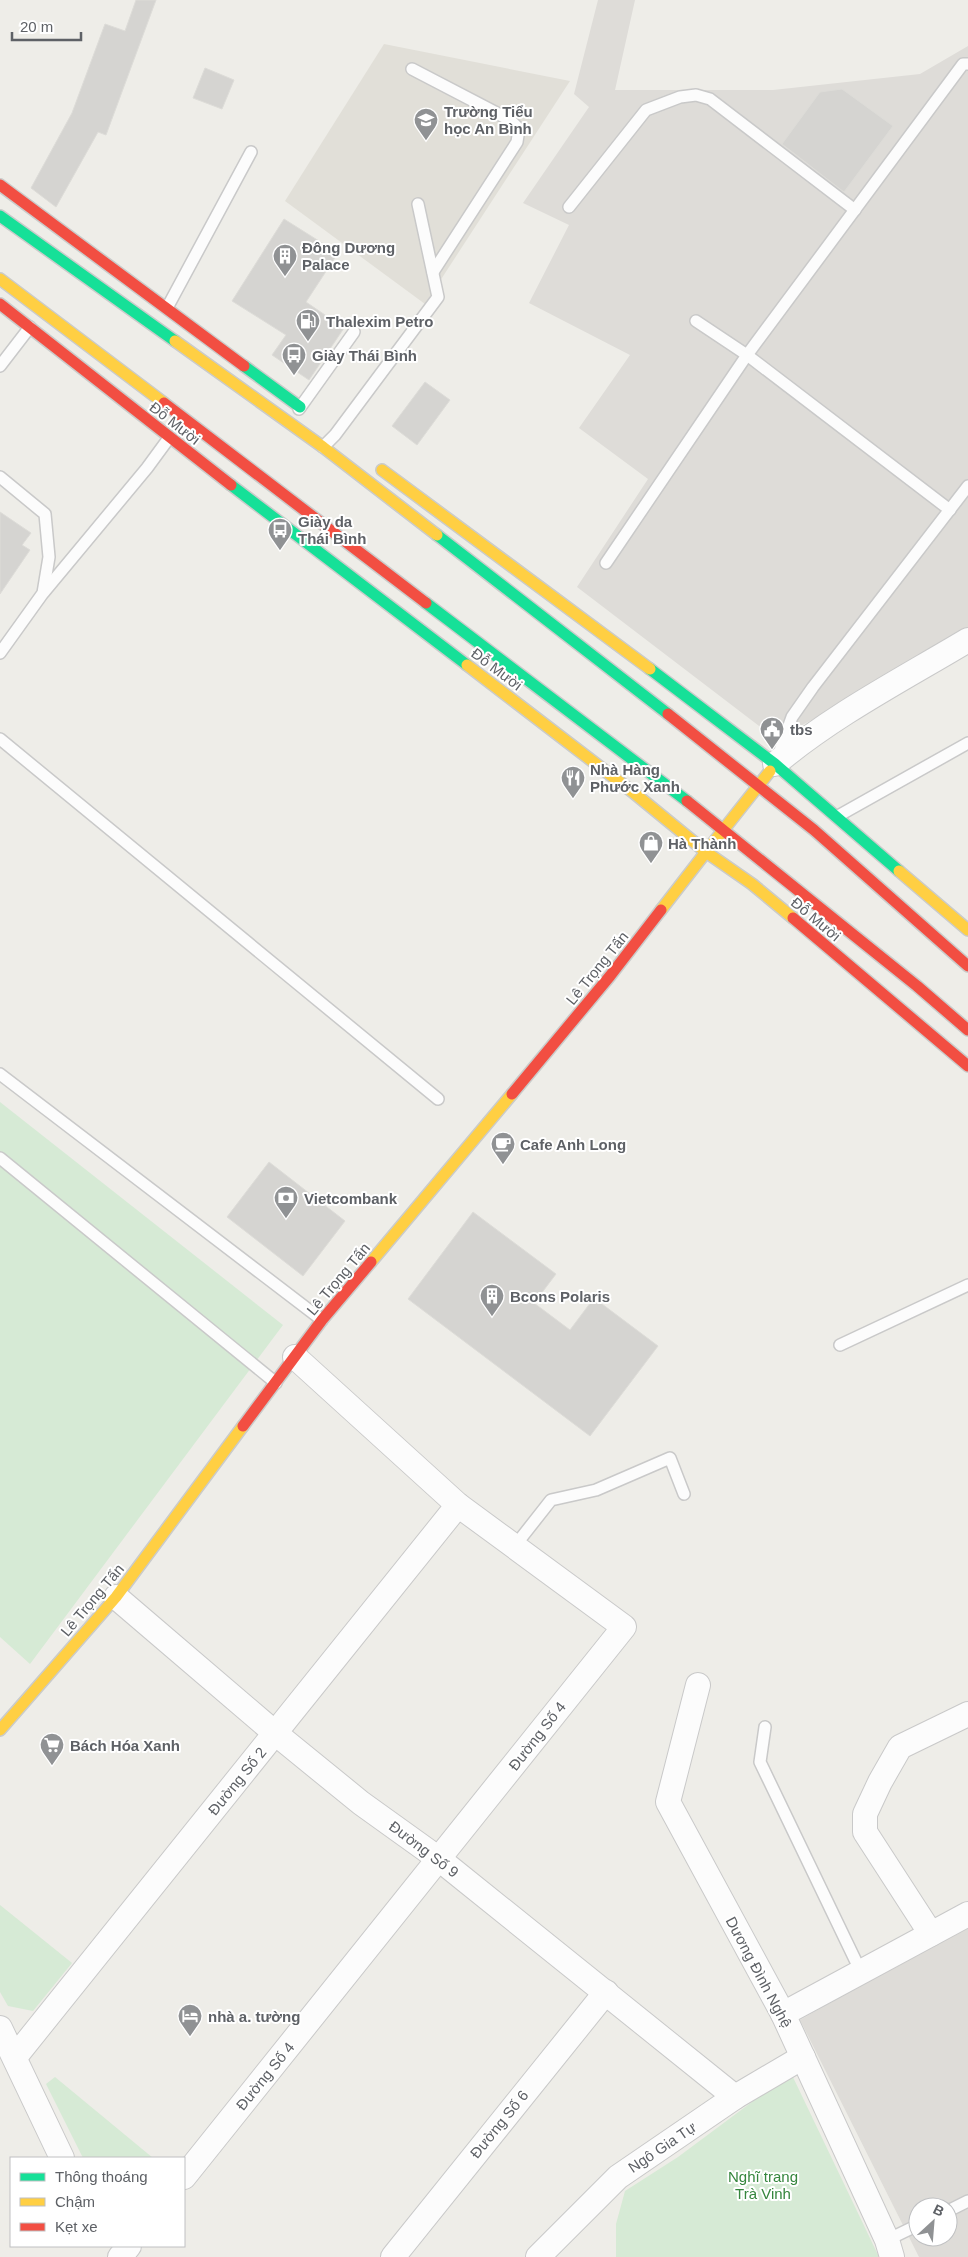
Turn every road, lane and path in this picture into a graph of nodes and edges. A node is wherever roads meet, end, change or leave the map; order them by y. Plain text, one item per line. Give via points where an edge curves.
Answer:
1 (968, 64) edge
2 (412, 69) dead end
3 (251, 152) dead end
4 (0, 185) edge
5 (418, 204) dead end
6 (569, 207) dead end
7 (855, 210) junction
8 (0, 216) edge
9 (433, 272) junction
10 (0, 279) edge
11 (0, 304) edge
12 (166, 310) junction
13 (696, 321) dead end
14 (30, 327) junction
15 (354, 332) dead end
16 (747, 355) junction
17 (0, 366) edge
18 (304, 410) junction
19 (290, 423) junction
20 (169, 438) junction
21 (323, 447) junction
22 (374, 464) dead end
23 (0, 477) edge
24 (968, 486) edge
25 (950, 510) junction
26 (606, 563) dead end
27 (43, 593) junction
28 (968, 640) edge
29 (0, 653) edge
30 (0, 739) edge
31 (968, 744) edge
32 (775, 764) junction
33 (757, 785) junction
34 (838, 816) junction
35 (724, 829) junction
36 (706, 852) junction
37 (968, 930) edge
38 (968, 966) edge
39 (968, 1030) edge
40 (968, 1066) edge
41 (0, 1074) edge
42 (438, 1099) dead end
43 (0, 1158) edge
44 (968, 1285) edge
45 (322, 1320) junction
46 (840, 1344) dead end
47 (295, 1357) junction
48 (276, 1383) junction
49 (684, 1494) dead end
50 (458, 1505) junction
51 (514, 1547) junction
52 (116, 1597) junction
53 (698, 1685) dead end
54 (968, 1714) edge
55 (765, 1727) dead end
56 (0, 1730) edge
57 (275, 1734) junction
58 (439, 1859) junction
59 (968, 1914) edge
60 (930, 1934) junction
61 (861, 1972) junction
62 (606, 1992) junction
63 (783, 2014) junction
64 (0, 2028) edge
65 (15, 2057) junction
66 (802, 2057) junction
67 (735, 2097) junction
68 (62, 2157) edge
69 (185, 2176) edge
70 (908, 2233) edge
71 (128, 2247) edge
72 (889, 2249) edge
73 (120, 2257) edge
74 (392, 2257) edge
75 (538, 2257) edge

1 - 7 lane via 964,64
2 - 9 lane via 510,120 519,129 517,142
3 - 12 lane
4 - 12 main road
5 - 9 lane
6 - 7 lane via 646,110 680,97 696,95 710,99
7 - 16 lane
8 - 19 main road
9 - 21 lane via 438,297
10 - 35 main road, Đỗ Mười
11 - 14 main road, Đỗ Mười
12 - 18 main road
13 - 16 lane
14 - 17 lane
14 - 20 main road, Đỗ Mười
15 - 18 lane
16 - 25 lane
16 - 26 lane
18 - 19 lane
19 - 21 main road
20 - 27 lane
20 - 36 main road, Đỗ Mười via 634,793
21 - 33 main road
22 - 32 main road
23 - 27 lane via 45,514 49,557
24 - 25 lane
25 - 32 lane via 792,717
27 - 29 lane
28 - 32 street via 804,740
30 - 42 lane
31 - 34 lane
32 - 33 main road, Lê Trọng Tấn
32 - 34 main road
33 - 35 main road, Lê Trọng Tấn
33 - 38 main road via 814,830
34 - 37 main road
35 - 36 main road, Lê Trọng Tấn
35 - 39 main road, Đỗ Mười
36 - 40 main road, Đỗ Mười via 752,884
36 - 45 main road, Lê Trọng Tấn via 610,976
41 - 45 lane
43 - 48 lane
44 - 46 lane
45 - 47 main road, Lê Trọng Tấn
47 - 48 main road, Lê Trọng Tấn
47 - 50 street, Đường Số 4
48 - 52 main road, Lê Trọng Tấn
49 - 51 lane via 670,1458 596,1490 551,1500
50 - 51 street, Đường Số 4
50 - 57 street, Đường Số 2
51 - 58 street, Đường Số 4 via 624,1627
52 - 56 main road, Lê Trọng Tấn
52 - 57 street, Đường Số 9
53 - 63 street, Dương Đình Nghệ via 668,1802
54 - 60 street via 900,1747 865,1814 865,1832
55 - 61 lane via 760,1762
57 - 58 street, Đường Số 9 via 361,1803
57 - 65 street, Đường Số 2
58 - 62 street, Đường Số 9
58 - 69 street, Đường Số 4
59 - 60 street
60 - 61 street
61 - 63 street
62 - 67 street, Đường Số 9
62 - 74 street, Đường Số 6
63 - 66 street, Dương Đình Nghệ
64 - 65 street
65 - 68 street
66 - 67 street, Ngô Gia Tự
66 - 72 street, Dương Đình Nghệ
67 - 75 street, Ngô Gia Tự via 618,2177
70 - 72 lane
71 - 73 street

